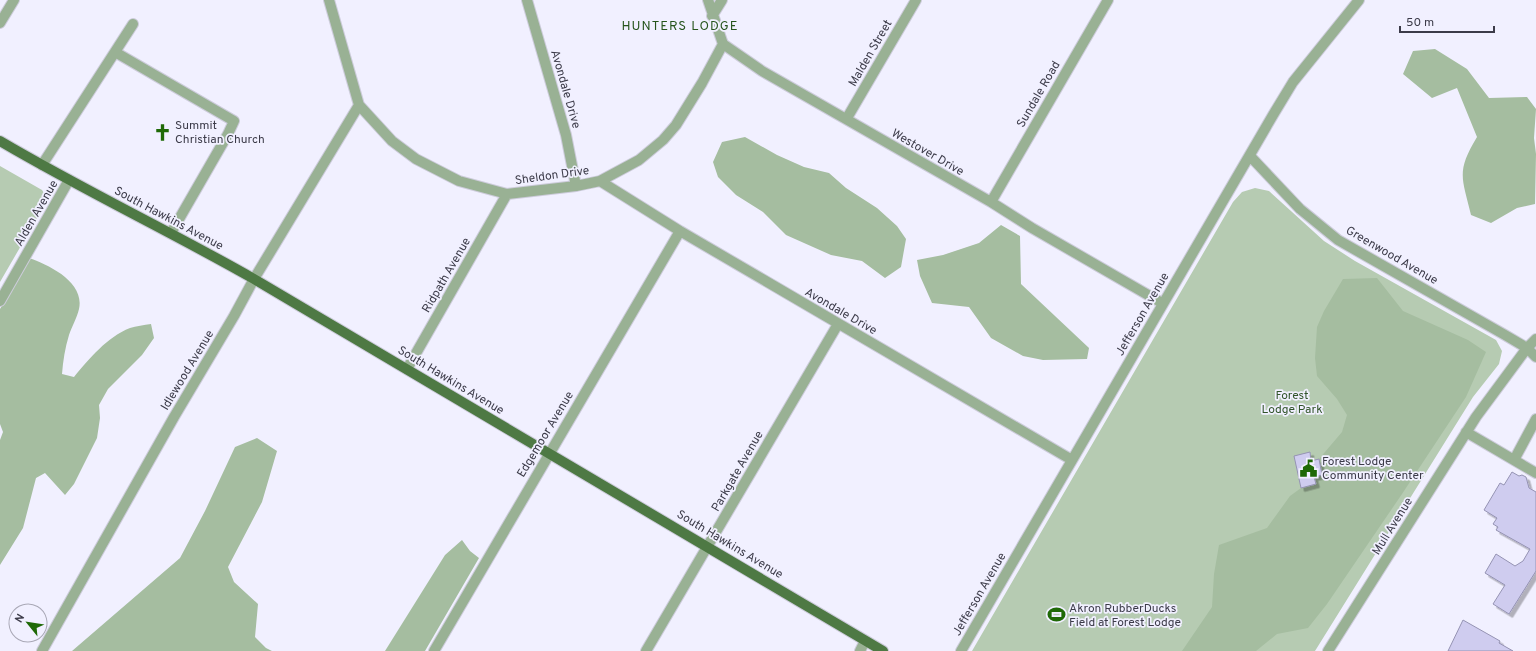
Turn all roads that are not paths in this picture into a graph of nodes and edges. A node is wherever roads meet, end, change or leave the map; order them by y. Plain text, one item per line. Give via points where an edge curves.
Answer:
1 (14, 0) edge
2 (329, 0) edge
3 (527, 0) edge
4 (708, 0) edge
5 (722, 0) edge
6 (916, 0) edge
7 (1108, 0) edge
8 (1360, 0) edge
9 (712, 16) junction
10 (0, 23) edge
11 (133, 24) dead end
12 (723, 44) junction
13 (115, 52) junction
14 (359, 105) junction
15 (847, 118) junction
16 (0, 141) edge
17 (1250, 156) junction
18 (42, 165) junction
19 (69, 180) junction
20 (600, 181) junction
21 (576, 186) junction
22 (507, 194) junction
23 (991, 202) junction
24 (680, 231) junction
25 (171, 233) junction
26 (254, 279) junction
27 (0, 300) edge
28 (1162, 303) junction
29 (838, 324) junction
30 (1536, 339) edge
31 (1527, 348) junction
32 (1536, 357) edge
33 (407, 369) junction
34 (1536, 419) edge
35 (1466, 432) junction
36 (548, 452) junction
37 (1072, 460) junction
38 (1514, 460) junction
39 (1536, 473) edge
40 (708, 546) junction
41 (866, 641) junction
42 (42, 651) edge
43 (434, 651) edge
44 (646, 651) edge
45 (860, 651) edge
46 (883, 651) edge
47 (961, 651) edge
48 (1328, 651) edge

1 - 10 street
2 - 14 street, Sheldon Drive
3 - 21 street, Avondale Drive via 566,135
4 - 9 street
5 - 9 street
6 - 15 street, Malden Street
7 - 23 street, Sundale Road
8 - 17 street, Jefferson Avenue via 1293,82
9 - 12 street
11 - 13 street
12 - 15 street, Westover Drive via 762,71
12 - 20 street, Sheldon Drive via 702,84 676,125 663,140 639,160
13 - 18 street
13 - 25 street via 234,121
14 - 22 street, Sheldon Drive via 392,140 421,162 459,181
14 - 26 street, Idlewood Avenue
15 - 23 street, Westover Drive
16 - 18 main road, South Hawkins Avenue
17 - 28 street, Jefferson Avenue
17 - 31 street, Greenwood Avenue via 1300,209 1338,240
18 - 19 main road, South Hawkins Avenue
19 - 25 main road, South Hawkins Avenue
19 - 27 street, Alden Avenue
20 - 21 street, Sheldon Drive
20 - 24 street, Avondale Drive
21 - 22 street, Sheldon Drive
22 - 33 street, Ridpath Avenue
23 - 28 street, Westover Drive
24 - 29 street, Avondale Drive
24 - 36 street, Edgemoor Avenue
25 - 26 main road, South Hawkins Avenue
26 - 33 main road, South Hawkins Avenue
26 - 42 street, Idlewood Avenue
28 - 37 street, Jefferson Avenue
29 - 37 street, Avondale Drive
29 - 40 street, Parkgate Avenue
30 - 31 street, Mull Avenue
31 - 32 street, Greenwood Avenue
31 - 35 street, Mull Avenue via 1492,392
33 - 36 main road, South Hawkins Avenue
34 - 38 street
35 - 38 street
35 - 48 street, Mull Avenue
36 - 40 main road, South Hawkins Avenue
36 - 43 street, Edgemoor Avenue
37 - 47 street, Jefferson Avenue
38 - 39 street
40 - 41 main road, South Hawkins Avenue
40 - 44 street, Parkgate Avenue
41 - 45 street
41 - 46 main road, South Hawkins Avenue

